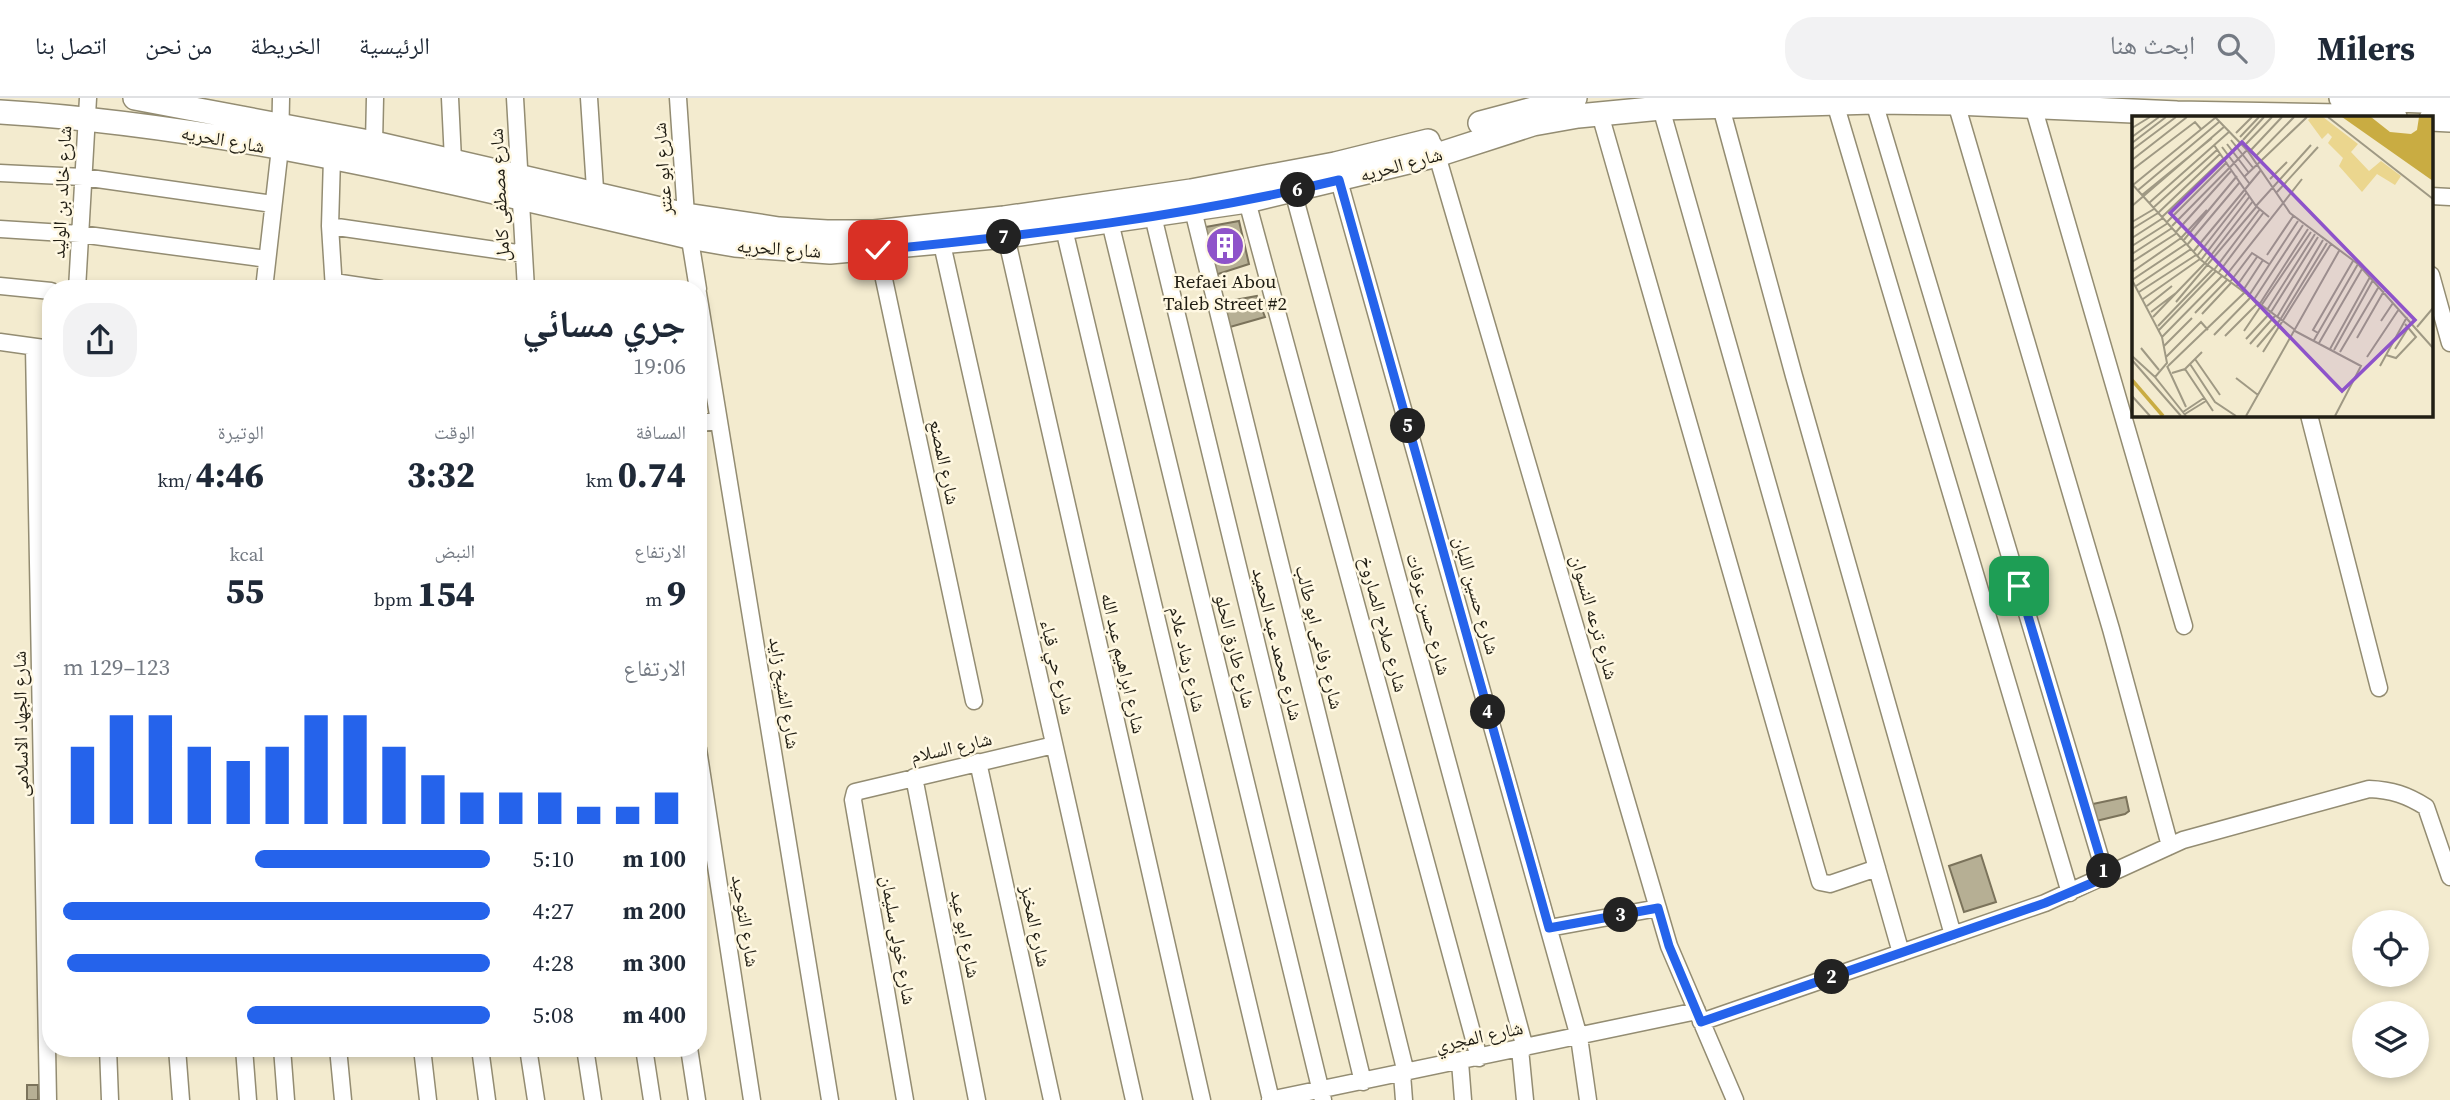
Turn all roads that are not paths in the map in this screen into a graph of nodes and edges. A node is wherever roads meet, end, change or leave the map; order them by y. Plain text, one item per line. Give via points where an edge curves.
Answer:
1 (135, 98) edge
2 (282, 98) edge
3 (375, 98) edge
4 (450, 98) edge
5 (515, 98) edge
6 (589, 98) edge
7 (678, 98) edge
8 (1575, 98) edge
9 (2341, 98) edge
10 (1874, 102) junction
11 (2450, 102) edge
12 (192, 103) edge
13 (1835, 103) junction
14 (1956, 103) junction
15 (2144, 104) edge
16 (2033, 106) junction
17 (1721, 107) junction
18 (87, 108) edge
19 (1661, 108) junction
20 (0, 112) edge
21 (1600, 114) junction
22 (2177, 115) edge
23 (2264, 116) edge
24 (2432, 119) edge
25 (2450, 120) edge
26 (281, 124) junction
27 (374, 143) junction
28 (1435, 147) junction
29 (280, 148) junction
30 (332, 158) junction
31 (453, 160) junction
32 (1337, 172) junction
33 (0, 173) edge
34 (83, 177) junction
35 (519, 177) junction
36 (1293, 191) junction
37 (2432, 196) edge
38 (2450, 197) edge
39 (521, 200) junction
40 (1247, 201) junction
41 (273, 204) junction
42 (596, 205) junction
43 (1193, 210) junction
44 (1153, 216) junction
45 (1110, 222) junction
46 (330, 226) junction
47 (687, 226) junction
48 (0, 229) edge
49 (1064, 229) junction
50 (80, 234) junction
51 (1006, 236) junction
52 (876, 241) junction
53 (942, 244) junction
54 (524, 254) junction
55 (267, 259) junction
56 (2432, 279) edge
57 (77, 280) edge
58 (265, 280) edge
59 (334, 280) edge
60 (525, 280) edge
61 (696, 280) edge
62 (0, 286) edge
63 (42, 290) edge
64 (0, 342) edge
65 (2450, 343) edge
66 (34, 347) junction
67 (707, 347) edge
68 (42, 348) edge
69 (2309, 416) edge
70 (719, 421) junction
71 (707, 422) edge
72 (2185, 626) dead end
73 (2379, 688) dead end
74 (974, 701) dead end
75 (1054, 745) junction
76 (978, 762) junction
77 (914, 776) junction
78 (42, 777) edge
79 (858, 789) joint
80 (707, 808) edge
81 (2170, 846) junction
82 (1877, 868) junction
83 (2106, 877) junction
84 (2450, 877) edge
85 (2070, 893) junction
86 (1658, 908) junction
87 (1549, 928) junction
88 (1953, 935) junction
89 (1901, 953) junction
90 (1699, 1016) junction
91 (1579, 1037) junction
92 (1522, 1049) junction
93 (47, 1057) edge
94 (108, 1057) edge
95 (178, 1057) edge
96 (245, 1057) edge
97 (283, 1057) edge
98 (339, 1057) edge
99 (423, 1057) edge
100 (481, 1057) edge
101 (529, 1057) edge
102 (586, 1057) edge
103 (645, 1057) edge
104 (690, 1057) edge
105 (1479, 1058) junction
106 (1460, 1062) junction
107 (1404, 1074) junction
108 (1363, 1082) junction
109 (1322, 1095) edge
110 (48, 1100) edge
111 (110, 1100) edge
112 (181, 1100) edge
113 (248, 1100) edge
114 (286, 1100) edge
115 (343, 1100) edge
116 (428, 1100) edge
117 (487, 1100) edge
118 (536, 1100) edge
119 (593, 1100) edge
120 (652, 1100) edge
121 (697, 1100) edge
122 (752, 1100) edge
123 (830, 1100) edge
124 (905, 1100) edge
125 (976, 1100) edge
126 (1052, 1100) edge
127 (1134, 1100) edge
128 (1202, 1100) edge
129 (1270, 1100) edge
130 (1404, 1100) edge
131 (1463, 1100) edge
132 (1525, 1100) edge
133 (1588, 1100) edge
134 (1735, 1100) edge

1 - 12 main road, شارع الحريه
2 - 26 street
3 - 27 street
4 - 31 street
5 - 35 street, شارع مصطفى كامل
6 - 42 street
7 - 47 street, شارع ابو عنتر
8 - 28 main road, شارع الحريه via 1515,111
9 - 11 main road
10 - 13 main road, شارع الحريه
10 - 14 main road, شارع الحريه
10 - 83 street
12 - 26 main road, شارع الحريه
13 - 17 main road, شارع الحريه
13 - 85 street
14 - 16 main road, شارع الحريه
14 - 81 street
15 - 16 main road, شارع الحريه
15 - 22 main road, شارع الحريه
16 - 72 street
17 - 19 main road, شارع الحريه
17 - 88 street
18 - 20 main road, شارع الحريه
18 - 29 main road, شارع الحريه
18 - 34 street, شارع خالد بن الوليد
19 - 21 main road, شارع الحريه
19 - 82 street
21 - 28 main road, شارع الحريه
21 - 82 street via 1820,882 1830,884
22 - 23 main road, شارع الحريه
24 - 25 main road
26 - 27 main road, شارع الحريه
26 - 29 street
27 - 31 main road, شارع الحريه
28 - 32 main road, شارع الحريه
28 - 86 street, شارع ترعه النسوان
29 - 30 main road, شارع الحريه
29 - 41 street
30 - 39 main road, شارع الحريه
30 - 46 street
31 - 35 main road, شارع الحريه
32 - 36 main road, شارع الحريه
32 - 52 main road, شارع الحريه
32 - 87 street, شارع حسين اللبان
33 - 34 street
34 - 41 street
34 - 50 street, شارع خالد بن الوليد
35 - 39 street, شارع مصطفى كامل
35 - 42 main road, شارع الحريه
36 - 40 main road, شارع الحريه
36 - 92 street, شارع حسن عرفات
37 - 38 street
39 - 42 main road, شارع الحريه
39 - 54 street, شارع مصطفى كامل
40 - 43 main road, شارع الحريه
40 - 105 street, شارع صلاح الصاروخ
41 - 55 street
42 - 47 main road, شارع الحريه
43 - 44 main road, شارع الحريه
43 - 107 street, شارع رفاعى ابو طالب
44 - 45 main road, شارع الحريه
44 - 108 street, شارع محمد عبد الحميد
45 - 49 main road, شارع الحريه
45 - 109 street, شارع طارق الحلو
46 - 54 street
46 - 59 street
47 - 52 main road, شارع الحريه via 779,229
47 - 61 street, شارع الشيخ زايد
48 - 50 street
49 - 51 main road, شارع الحريه
49 - 129 street, شارع رشاد علام
50 - 55 street
50 - 57 street, شارع خالد بن الوليد
51 - 53 main road, شارع الحريه
51 - 128 street, شارع ابراهيم عبد الله
52 - 53 main road, شارع الحريه
52 - 74 street, شارع المصنع
53 - 75 street, شارع حي قباء
54 - 60 street, شارع مصطفى كامل
55 - 58 street
56 - 65 street
62 - 63 street
64 - 66 street
66 - 68 street
66 - 78 street, شارع الجهاد الاسلامى
67 - 70 street, شارع الشيخ زايد
69 - 73 street
70 - 71 street
70 - 123 street, شارع الشيخ زايد
75 - 76 street, شارع السلام
75 - 127 street, شارع حي قباء
76 - 77 street, شارع السلام
76 - 126 street, شارع المخبز
77 - 79 street, شارع السلام
77 - 125 street, شارع ابو عيد
79 - 124 street, شارع خولى سليمان via 853,800
80 - 122 street, شارع التوحيد
81 - 83 street, شارع المجري
81 - 84 street, شارع المجري via 2369,789 2388,790 2426,807
82 - 89 street
83 - 85 street, شارع المجري
85 - 88 street, شارع المجري
86 - 87 street
86 - 90 street, شارع ترعه النسوان
87 - 91 street, شارع حسين اللبان
88 - 89 street, شارع المجري
89 - 90 street, شارع المجري
90 - 91 street, شارع المجري
90 - 134 street, شارع ترعه النسوان
91 - 92 street, شارع المجري
91 - 133 street, شارع حسين اللبان
92 - 105 street, شارع المجري
92 - 132 street, شارع حسن عرفات
93 - 110 street, شارع الجهاد الاسلامى
94 - 111 street
95 - 112 street
96 - 113 street
97 - 114 street
98 - 115 street
99 - 116 street
100 - 117 street
101 - 118 street
102 - 119 street
103 - 120 street
104 - 121 street
105 - 106 street, شارع المجري
106 - 107 street, شارع المجري
106 - 131 street
107 - 108 street, شارع المجري
107 - 130 street, شارع رفاعى ابو طالب
108 - 109 street, شارع المجري
109 - 129 street, شارع المجري

